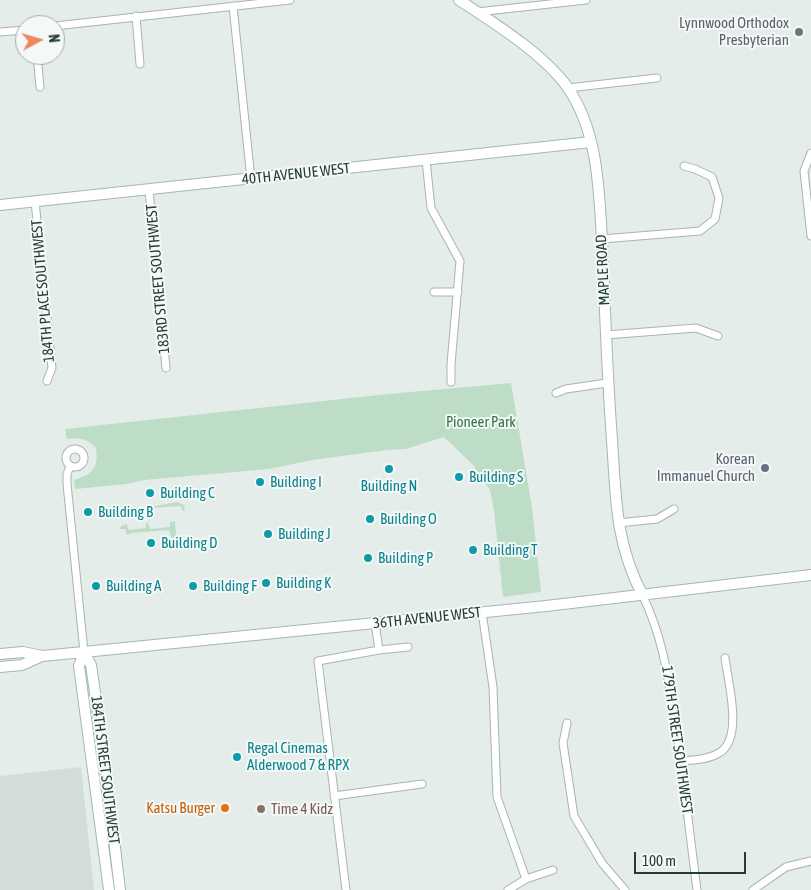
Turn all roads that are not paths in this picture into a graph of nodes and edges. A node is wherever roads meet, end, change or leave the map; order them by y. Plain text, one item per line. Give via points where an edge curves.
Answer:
1 (290, 0) edge
2 (460, 0) edge
3 (586, 0) edge
4 (233, 6) junction
5 (477, 12) junction
6 (136, 16) junction
7 (65, 25) edge
8 (15, 31) edge
9 (0, 32) edge
10 (140, 64) dead end
11 (38, 65) edge
12 (657, 78) dead end
13 (40, 87) dead end
14 (568, 88) junction
15 (591, 142) junction
16 (811, 153) edge
17 (426, 160) junction
18 (684, 166) dead end
19 (251, 179) junction
20 (149, 190) junction
21 (35, 201) junction
22 (0, 205) edge
23 (811, 236) edge
24 (602, 239) junction
25 (434, 292) dead end
26 (458, 292) junction
27 (606, 335) junction
28 (718, 336) dead end
29 (166, 368) dead end
30 (47, 381) dead end
31 (451, 382) dead end
32 (608, 383) junction
33 (556, 393) dead end
34 (70, 466) dead end
35 (674, 509) dead end
36 (618, 523) junction
37 (811, 575) edge
38 (642, 594) junction
39 (482, 612) junction
40 (375, 624) junction
41 (408, 647) dead end
42 (379, 650) junction
43 (84, 652) junction
44 (0, 654) edge
45 (42, 656) junction
46 (725, 658) dead end
47 (0, 667) edge
48 (567, 723) dead end
49 (91, 754) junction
50 (681, 761) junction
51 (422, 784) dead end
52 (334, 796) junction
53 (109, 801) junction
54 (811, 861) edge
55 (554, 870) dead end
56 (107, 876) junction
57 (526, 879) junction
58 (109, 890) edge
59 (120, 890) edge
60 (346, 890) edge
61 (508, 890) edge
62 (625, 890) edge
63 (697, 890) edge
64 (754, 890) edge

1 - 4 street
2 - 5 main road, MAPLE ROAD
3 - 5 street
4 - 6 street
4 - 19 street
5 - 14 main road, MAPLE ROAD via 533,53
6 - 7 street
6 - 10 street
8 - 9 street
11 - 13 street
12 - 14 street
14 - 15 main road, MAPLE ROAD
15 - 17 main road, 40TH AVENUE WEST
15 - 24 main road, MAPLE ROAD via 599,182
16 - 23 street via 804,171
17 - 19 main road, 40TH AVENUE WEST
17 - 26 street via 431,208 460,261
18 - 24 street via 712,177 719,198 715,219 700,231
19 - 20 main road, 40TH AVENUE WEST
20 - 21 main road, 40TH AVENUE WEST
20 - 29 street, 183RD STREET SOUTHWEST
21 - 22 main road, 40TH AVENUE WEST
21 - 30 street, 184TH PLACE SOUTHWEST via 52,368
24 - 27 main road, MAPLE ROAD
25 - 26 street
26 - 31 street
27 - 28 street via 696,328
27 - 32 main road, MAPLE ROAD
32 - 33 street
32 - 36 main road, MAPLE ROAD
34 - 43 street, 184TH STREET SOUTHWEST via 67,484
35 - 36 street via 657,519
36 - 38 main road, MAPLE ROAD via 625,555
37 - 38 main road, 36TH AVENUE WEST
38 - 39 main road, 36TH AVENUE WEST
38 - 50 street, 179TH STREET SOUTHWEST via 665,654
39 - 40 main road, 36TH AVENUE WEST
39 - 57 street via 493,687 497,797
40 - 42 street
40 - 43 main road, 36TH AVENUE WEST
41 - 42 street
42 - 52 street via 318,661
43 - 45 main road, 36TH AVENUE WEST
43 - 49 main road, 184TH STREET SOUTHWEST via 79,666
43 - 53 main road, 184TH STREET SOUTHWEST via 91,665
44 - 45 main road, 36TH AVENUE WEST via 23,652
45 - 47 main road, 36TH AVENUE WEST via 22,665
46 - 50 street via 734,722 732,734 721,752 711,757
48 - 62 street via 563,743 574,816 602,863
49 - 53 main road via 99,771 102,794
49 - 56 main road, 184TH STREET SOUTHWEST
50 - 63 street, 179TH STREET SOUTHWEST
51 - 52 street
52 - 60 street
53 - 56 main road via 104,809 111,868
53 - 59 main road, 184TH STREET SOUTHWEST
54 - 64 street via 786,867
55 - 57 street
56 - 58 main road, 184TH STREET SOUTHWEST
57 - 61 street

